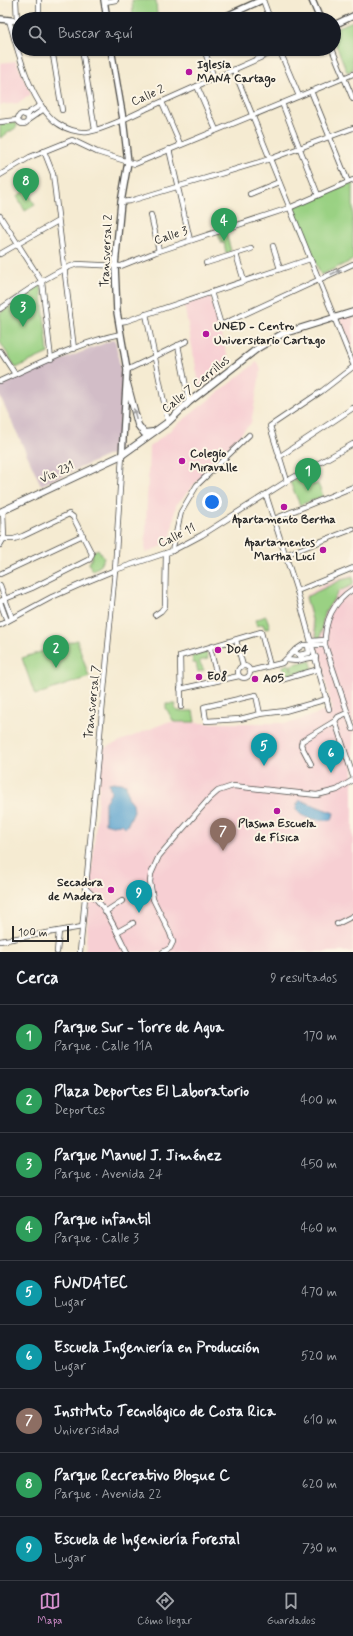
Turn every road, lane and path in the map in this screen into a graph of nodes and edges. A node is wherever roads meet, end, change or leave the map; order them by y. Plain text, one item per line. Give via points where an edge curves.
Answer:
1 (16, 0) edge
2 (39, 0) edge
3 (116, 0) edge
4 (262, 0) edge
5 (312, 0) edge
6 (107, 4) edge
7 (17, 12) edge
8 (39, 12) edge
9 (235, 12) edge
10 (267, 12) edge
11 (317, 12) edge
12 (353, 16) edge
13 (0, 19) edge
14 (9, 20) junction
15 (12, 20) edge
16 (341, 22) edge
17 (12, 29) edge
18 (21, 56) edge
19 (53, 56) edge
20 (83, 56) edge
21 (112, 56) edge
22 (206, 56) edge
23 (265, 56) edge
24 (283, 56) edge
25 (335, 56) edge
26 (234, 70) junction
27 (353, 74) edge
28 (214, 78) junction
29 (344, 78) junction
30 (197, 86) junction
31 (312, 91) junction
32 (299, 96) junction
33 (353, 99) edge
34 (162, 102) junction
35 (282, 103) junction
36 (40, 105) junction
37 (44, 109) junction
38 (62, 110) dead end
39 (25, 115) junction
40 (252, 115) junction
41 (123, 119) junction
42 (18, 120) junction
43 (28, 120) junction
44 (0, 122) edge
45 (353, 128) edge
46 (95, 130) junction
47 (216, 130) junction
48 (330, 137) junction
49 (180, 144) junction
50 (299, 147) junction
51 (169, 149) junction
52 (44, 151) junction
53 (270, 159) junction
54 (128, 162) junction
55 (0, 175) edge
56 (353, 180) edge
57 (279, 182) junction
58 (348, 182) junction
59 (178, 187) junction
60 (250, 194) dead end
61 (318, 195) junction
62 (121, 202) junction
63 (289, 208) junction
64 (152, 215) dead end
65 (0, 216) edge
66 (58, 221) junction
67 (190, 240) junction
68 (18, 243) junction
69 (273, 246) dead end
70 (251, 250) dead end
71 (159, 251) junction
72 (0, 254) edge
73 (236, 254) junction
74 (310, 259) junction
75 (206, 263) dead end
76 (353, 264) edge
77 (115, 266) junction
78 (64, 269) junction
79 (280, 269) junction
80 (319, 280) junction
81 (244, 281) junction
82 (42, 282) junction
83 (212, 292) junction
84 (0, 309) edge
85 (353, 312) edge
86 (146, 314) junction
87 (334, 317) junction
88 (119, 322) junction
89 (121, 334) junction
90 (187, 340) dead end
91 (178, 345) junction
92 (74, 349) junction
93 (0, 351) edge
94 (154, 357) junction
95 (51, 359) junction
96 (353, 364) edge
97 (353, 368) edge
98 (127, 370) junction
99 (15, 374) junction
100 (0, 381) edge
101 (127, 383) junction
102 (190, 402) junction
103 (353, 408) edge
104 (168, 422) junction
105 (154, 432) junction
106 (250, 435) dead end
107 (353, 444) edge
108 (122, 455) junction
109 (279, 457) junction
110 (287, 482) junction
111 (353, 487) edge
112 (266, 494) junction
113 (1, 511) edge
114 (274, 519) junction
115 (353, 529) edge
116 (83, 535) junction
117 (2, 538) edge
118 (0, 545) edge
119 (172, 551) junction
120 (166, 553) junction
121 (285, 555) junction
122 (353, 568) edge
123 (115, 570) junction
124 (0, 574) edge
125 (0, 585) edge
126 (353, 589) edge
127 (297, 591) junction
128 (6, 599) junction
129 (0, 602) edge
130 (155, 615) dead end
131 (12, 618) junction
132 (7, 621) junction
133 (0, 625) edge
134 (236, 640) junction
135 (325, 642) junction
136 (311, 643) junction
137 (210, 648) junction
138 (295, 650) junction
139 (299, 655) junction
140 (316, 658) junction
141 (304, 659) junction
142 (286, 660) junction
143 (243, 666) junction
144 (270, 666) junction
145 (319, 669) junction
146 (250, 671) junction
147 (238, 676) junction
148 (218, 680) junction
149 (281, 680) dead end
150 (180, 689) junction
151 (327, 699) junction
152 (181, 706) dead end
153 (329, 709) dead end
154 (347, 713) junction
155 (260, 714) junction
156 (335, 722) junction
157 (353, 729) edge
158 (311, 764) dead end
159 (353, 776) edge
160 (353, 780) edge
161 (85, 888) junction
162 (122, 901) dead end
163 (105, 912) junction
164 (353, 916) edge
165 (133, 922) dead end
166 (337, 924) dead end
167 (82, 927) junction
168 (58, 931) junction
169 (117, 932) junction
170 (0, 941) edge
171 (57, 952) edge
172 (80, 952) edge
173 (127, 952) edge
174 (163, 952) edge

1 - 7 street
2 - 8 street
3 - 6 street
4 - 9 street
4 - 10 street
5 - 11 street
12 - 16 street
13 - 14 street
14 - 15 street
14 - 17 street
18 - 36 street
19 - 38 street
20 - 46 street
21 - 41 street, Transversal 2
22 - 28 street
23 - 26 street, Calle 2
24 - 32 street
25 - 29 street
26 - 28 street, Calle 2
26 - 40 street
27 - 29 street
28 - 30 street, Calle 2
29 - 31 street
29 - 33 street
30 - 34 street, Calle 2
30 - 47 street
31 - 32 street
31 - 48 street
32 - 35 street
34 - 41 street, Calle 2
34 - 49 street
35 - 40 street
35 - 50 street
36 - 37 street, Calle 2
36 - 39 street
37 - 43 street
37 - 46 street, Calle 2 via 66,128 84,132
39 - 42 street via 20,115
39 - 43 street
40 - 47 street
40 - 53 street
41 - 46 street, Calle 2
41 - 54 street, Transversal 2
42 - 43 street via 23,124
42 - 44 street
45 - 48 street
47 - 49 street
48 - 50 street
48 - 58 street
49 - 51 street
50 - 53 street
50 - 61 street
51 - 54 street via 135,164
51 - 59 street
52 - 54 street via 72,140 97,152
52 - 55 street
52 - 66 street via 53,174
53 - 57 street
53 - 59 street
54 - 62 street, Transversal 2
56 - 58 street, Calle 3
57 - 60 street
57 - 63 street
58 - 61 street, Calle 3
59 - 62 street
59 - 67 street
61 - 63 street, Calle 3
62 - 77 street, Transversal 2
63 - 67 street, Calle 3
63 - 74 street
64 - 71 street
65 - 68 street
66 - 68 street
66 - 78 street
67 - 71 street, Calle 3
68 - 72 street
68 - 82 street
69 - 79 street
70 - 73 street
71 - 77 street, Calle 3
73 - 75 street
73 - 81 street
74 - 79 street
74 - 80 street
80 -> 76 street
77 - 78 street, Calle 3 via 77,264
77 - 88 street, Transversal 2
78 - 82 street, Calle 3
78 - 92 street
79 - 81 street
80 - 83 street via 221,325
80 - 87 street
81 - 83 street
82 - 84 street, Calle 3
82 - 95 street
83 - 86 street
85 - 87 main road, Calle 7 Cerrillos
86 - 88 street
86 - 94 street
87 - 96 street
87 - 102 main road, Calle 7 Cerrillos via 282,334 258,348
88 - 89 street, Transversal 2
89 - 92 street
89 - 98 street, Transversal 2
90 - 91 street
91 - 94 street
91 - 102 street
92 - 95 street
93 - 99 street
94 - 98 street
94 - 104 street
95 - 99 street
97 - 109 street via 270,426
98 - 101 street, Transversal 2
99 - 100 street
105 -> 101 main road via 144,433 139,427
101 - 108 street, Transversal 2
102 - 104 main road, Calle 7 Cerrillos
103 - 109 street
104 - 105 main road, Calle 7 Cerrillos
105 - 108 main road, Calle 7 Cerrillos
106 - 119 street via 197,485 181,512
107 - 110 street, Calle 11
108 - 113 main road, Vía 231
108 - 123 street, Transversal 7
109 - 110 street
110 - 112 street, Calle 11
111 - 114 street
112 - 114 street
112 - 119 street, Calle 11
113 - 117 street
114 - 121 street
115 - 121 street
116 - 117 street via 69,514 23,536 14,539
116 - 124 street
116 - 128 street via 92,554 90,559
117 - 118 street
119 - 120 street, Calle 11
120 - 123 street, Calle 11
120 - 130 street via 164,606
121 - 127 street
122 - 127 street
123 - 131 street, Calle 11 via 52,597
123 - 161 street, Transversal 7
125 - 128 street
126 - 135 street via 342,596 334,608 327,622
127 - 136 street
128 - 129 street
128 - 131 street
129 - 132 street
131 - 132 street, Calle 11
132 - 133 street, Calle 11
134 - 137 street
134 - 143 street
134 - 144 street via 261,632
135 - 136 street
135 - 154 street
136 - 138 street
136 - 139 street via 309,653
136 - 140 street
137 - 148 street
137 - 150 street via 180,656
138 - 139 street
138 - 142 street
139 - 141 street
140 - 141 street
140 - 145 street
141 - 142 street
142 - 144 street
143 - 146 street
143 - 147 street via 239,668
144 - 146 street
145 - 149 street
145 - 151 street
146 - 147 street via 247,678
147 - 148 street
148 - 150 street
150 - 152 street
151 - 153 street
151 - 155 street via 285,711
154 - 156 street via 338,717
154 - 157 street
155 - 155 street via 240,719 206,721 204,707 256,695
156 - 158 street via 302,741 301,745
156 - 159 street
160 - 174 street via 338,790 317,795 233,786 218,791 209,799 167,845 154,866 150,882 153,899 173,942 170,948
161 - 163 street
161 - 167 street, Transversal 7
162 - 163 street
163 - 169 street
164 - 166 street
165 - 169 street
167 - 168 street
167 - 172 street, Transversal 7
168 - 170 street
168 - 171 street
169 - 173 street

